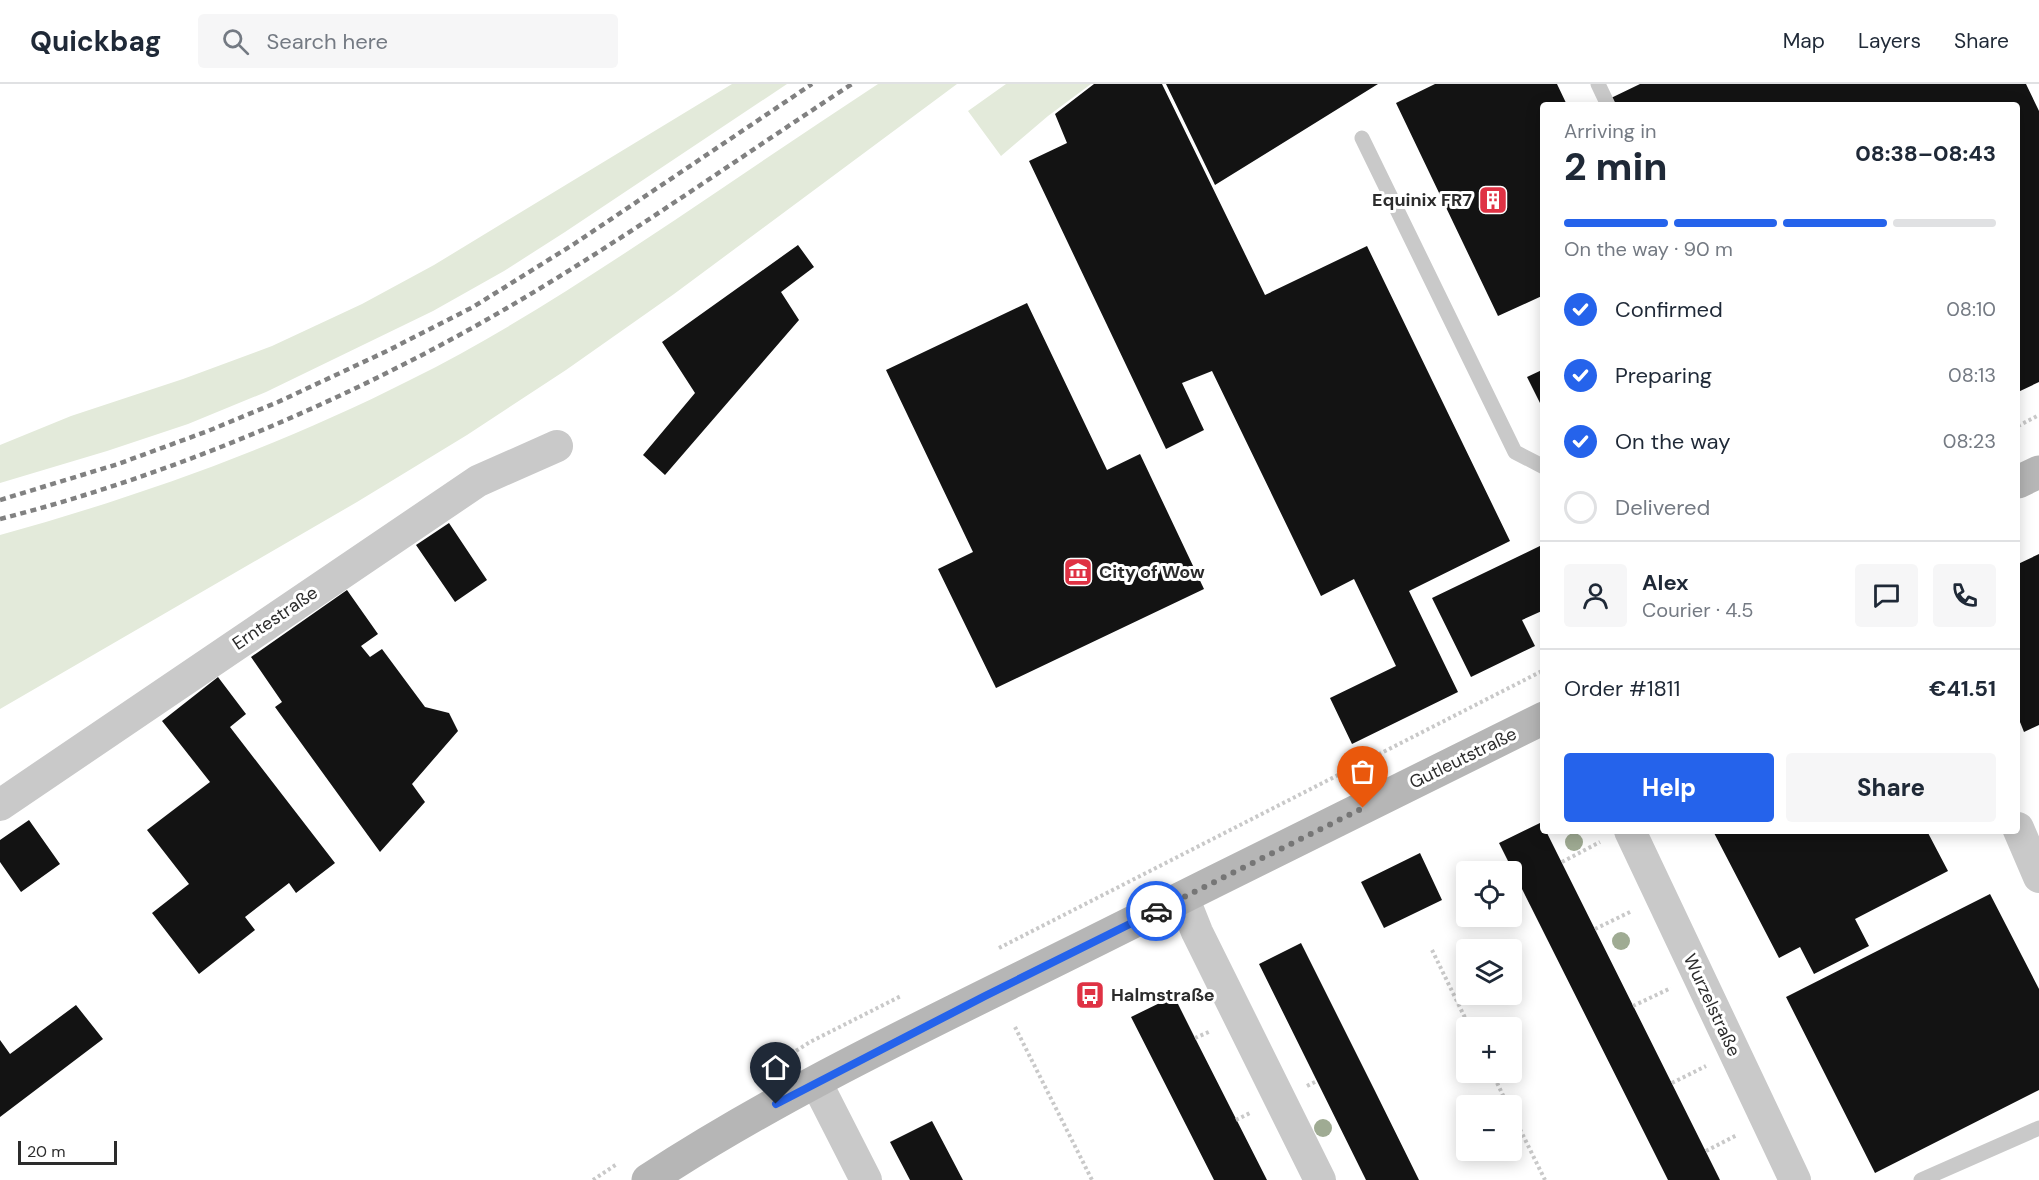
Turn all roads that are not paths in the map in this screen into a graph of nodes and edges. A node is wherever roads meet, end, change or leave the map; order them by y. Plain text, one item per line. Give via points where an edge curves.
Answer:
1 (1598, 84) edge
2 (1607, 102) edge
3 (1362, 138) dead end
4 (557, 446) dead end
5 (1540, 465) edge
6 (2039, 472) edge
7 (2020, 481) edge
8 (1540, 720) edge
9 (0, 805) edge
10 (2020, 833) edge
11 (1631, 834) edge
12 (2039, 877) edge
13 (1184, 897) junction
14 (816, 1082) junction
15 (2039, 1128) edge
16 (648, 1180) edge
17 (866, 1180) edge
18 (1320, 1180) edge
19 (1795, 1180) edge
20 (1921, 1180) edge

1 - 2 lane
3 - 5 lane via 1515,452
4 - 9 street, Erntestraße via 478,481
6 - 7 main road
8 - 13 main road, Gutleutstraße
10 - 12 street
11 - 19 street, Wurzelstraße
13 - 14 main road, Gutleutstraße
13 - 18 street via 1197,932
14 - 16 main road, Gutleutstraße via 695,1149
14 - 17 street
15 - 20 lane

